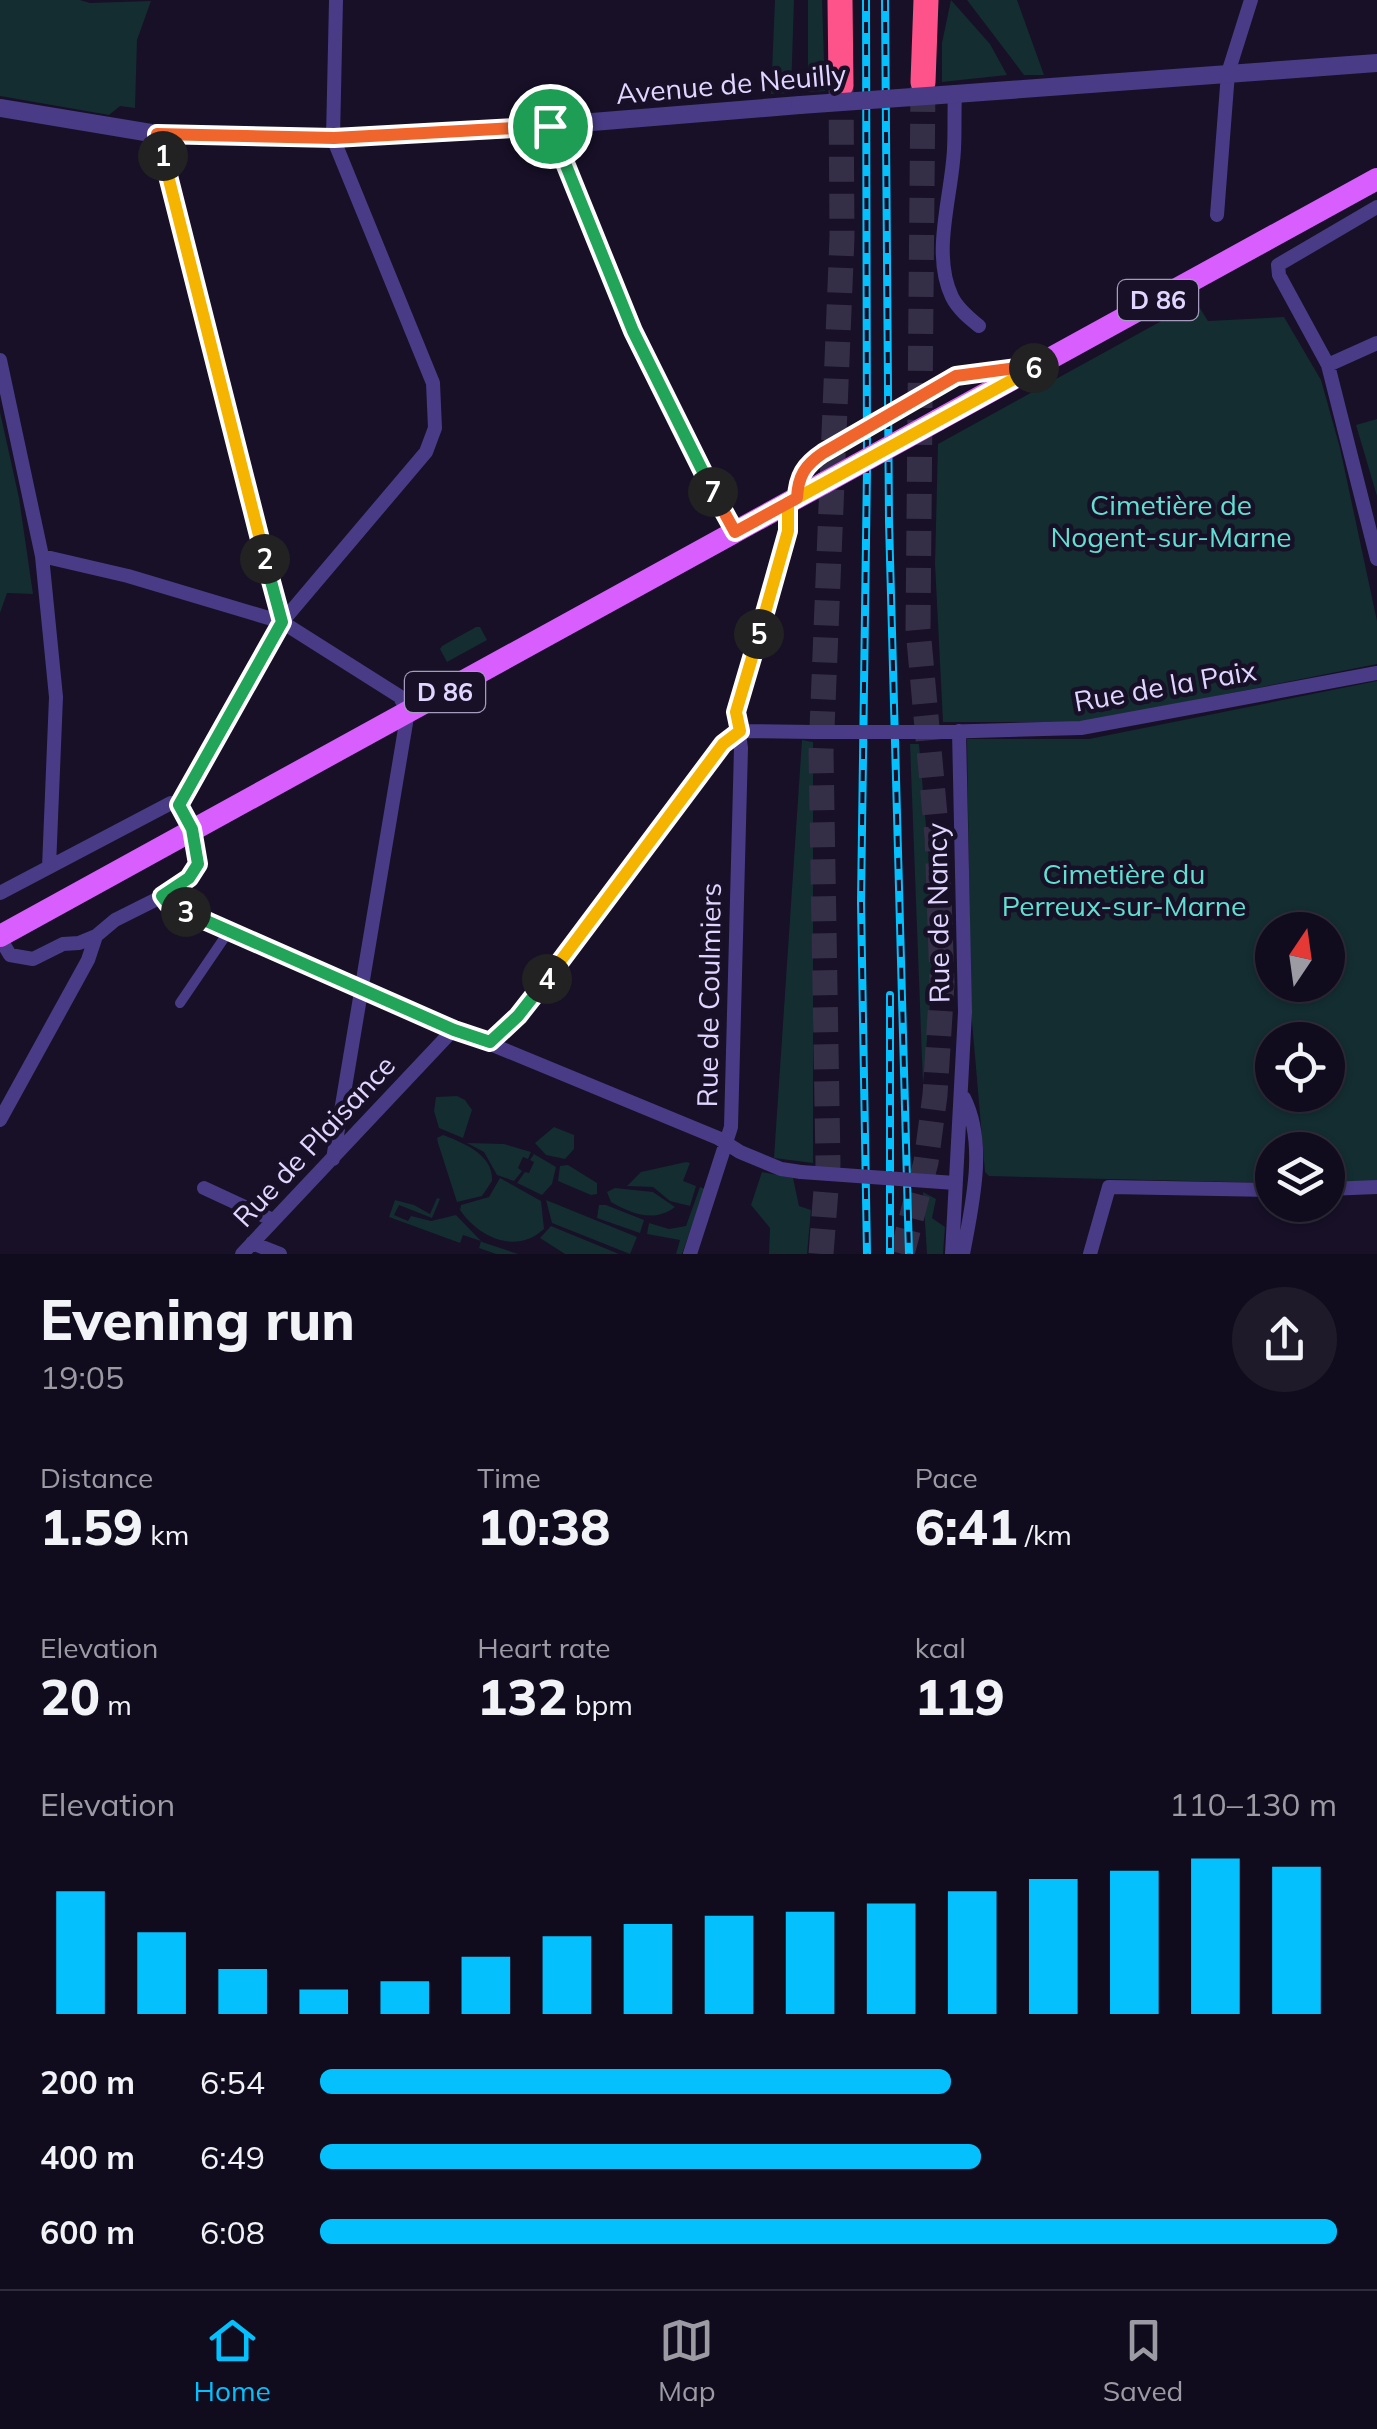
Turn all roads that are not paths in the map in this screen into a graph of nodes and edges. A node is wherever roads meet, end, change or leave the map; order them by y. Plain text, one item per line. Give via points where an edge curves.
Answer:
1 (336, 0) edge
2 (840, 0) edge
3 (926, 0) edge
4 (1251, 0) edge
5 (1377, 63) edge
6 (1228, 73) junction
7 (924, 82) tunnel mouth
8 (841, 86) tunnel mouth
9 (954, 94) junction
10 (0, 108) edge
11 (550, 126) junction
12 (157, 134) junction
13 (334, 138) junction
14 (1377, 179) edge
15 (1377, 208) edge
16 (1217, 215) dead end
17 (979, 326) dead end
18 (1377, 343) edge
19 (0, 360) edge
20 (1039, 365) junction
21 (1328, 365) junction
22 (792, 500) junction
23 (735, 532) junction
24 (42, 556) junction
25 (1377, 559) edge
26 (282, 622) junction
27 (1377, 673) edge
28 (408, 711) junction
29 (740, 731) junction
30 (960, 732) junction
31 (179, 805) junction
32 (192, 829) junction
33 (50, 867) junction
34 (0, 893) edge
35 (162, 896) junction
36 (228, 931) junction
37 (96, 936) junction
38 (0, 937) edge
39 (362, 990) junction
40 (180, 1003) dead end
41 (454, 1030) junction
42 (490, 1042) junction
43 (962, 1094) junction
44 (0, 1120) edge
45 (728, 1145) junction
46 (333, 1159) junction
47 (955, 1183) junction
48 (204, 1188) dead end
49 (1377, 1188) edge
50 (1345, 1189) edge
51 (1255, 1190) edge
52 (273, 1220) junction
53 (247, 1249) edge
54 (280, 1254) edge
55 (690, 1254) edge
56 (952, 1254) edge
57 (964, 1254) edge
58 (1090, 1254) edge

1 - 13 street
2 - 8 highway
3 - 7 highway
4 - 6 street
5 - 6 street, Avenue de Neuilly
6 - 9 street, Avenue de Neuilly
6 - 16 street
9 - 11 street, Avenue de Neuilly, bridge
9 - 17 street via 944,266 952,296
10 - 12 street, Avenue de Neuilly
11 - 13 street, Avenue de Neuilly
11 - 23 street via 622,304
12 - 13 street, Avenue de Neuilly
12 - 26 street
13 - 26 street via 433,383 435,428 426,452
14 - 20 main road, D 86
15 - 21 street via 1278,266
18 - 21 street
19 - 24 street
20 - 22 main road, D 86, bridge
20 - 22 street, bridge via 956,376 806,465
21 - 25 street
22 - 23 main road, D 86
22 - 29 street via 736,712
23 - 28 main road, D 86
24 - 26 street
24 - 33 street via 56,697
26 - 28 street via 399,696
26 - 31 street
27 - 30 street, Rue de la Paix via 1082,728
28 - 32 main road, D 86
28 - 39 street
29 - 30 street, Rue de la Paix, bridge
29 - 42 street via 723,744 518,1016
29 - 45 street, Rue de Coulmiers
30 - 43 street, Rue de Nancy
31 - 32 street
31 - 33 street via 171,802
32 - 35 street via 198,864
32 - 38 main road, D 86
33 - 34 street
35 - 36 street
35 - 37 street
36 - 39 street
36 - 40 street
37 - 38 street via 33,958 10,956
37 - 44 street
39 - 41 street
39 - 46 street
41 - 42 street
41 - 46 street, Rue de Plaisance
42 - 45 street
43 - 47 street, Rue de Nancy
43 - 57 street, Rue de Nancy via 972,1114 975,1169
45 - 47 street, bridge via 781,1170
45 - 55 street, Rue de Coulmiers
46 - 52 street, Rue de Plaisance
47 - 56 street, Rue de Nancy
48 - 52 street
49 - 50 street
51 - 58 street via 1109,1187
52 - 53 street, Rue de Plaisance
53 - 54 street

